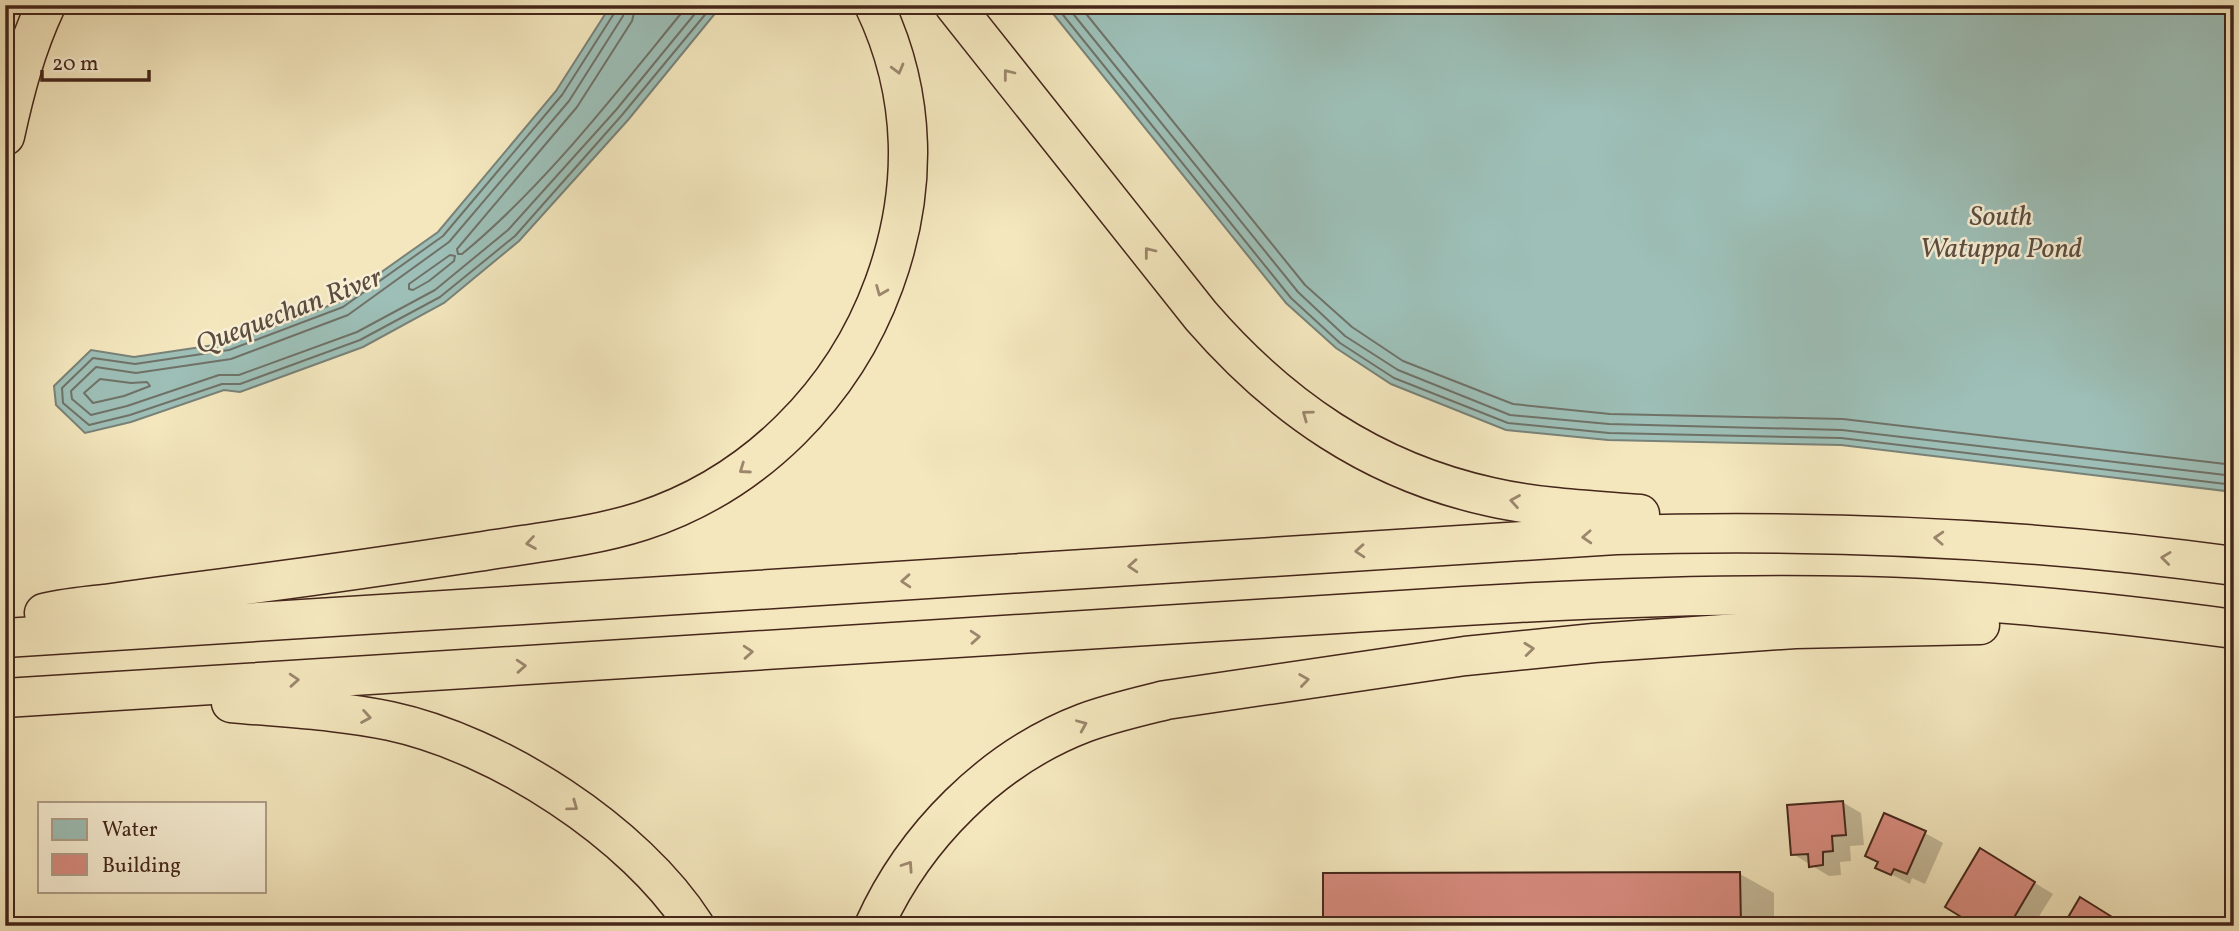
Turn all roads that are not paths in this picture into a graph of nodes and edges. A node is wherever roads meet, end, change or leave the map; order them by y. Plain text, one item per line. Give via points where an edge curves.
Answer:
1 (46, 5) edge
2 (874, 5) edge
3 (954, 5) edge
4 (5, 136) edge
5 (1875, 535) junction
6 (2234, 566) edge
7 (2182, 622) junction
8 (59, 623) junction
9 (5, 626) edge
10 (2234, 629) edge
11 (5, 638) edge
12 (87, 693) junction
13 (5, 698) edge
14 (695, 926) edge
15 (874, 926) edge

1 - 4 highway via 23,62
2 -> 8 highway via 898,67 906,106 908,183 894,257 846,362 805,416 755,461 670,511 615,528
5 -> 3 highway via 1491,497 1423,478 1351,444 1284,399 1228,348
6 -> 5 highway via 2070,548
5 -> 8 highway via 1603,536
7 - 10 highway
12 -> 7 highway via 1623,597 1923,598
15 -> 7 highway via 908,864 937,827 1004,768 1081,724 1166,700 1465,656 1667,636 1795,629
8 - 9 highway
8 - 11 highway
12 - 13 highway
12 -> 14 highway via 338,713 436,734 522,773 579,810 631,853

